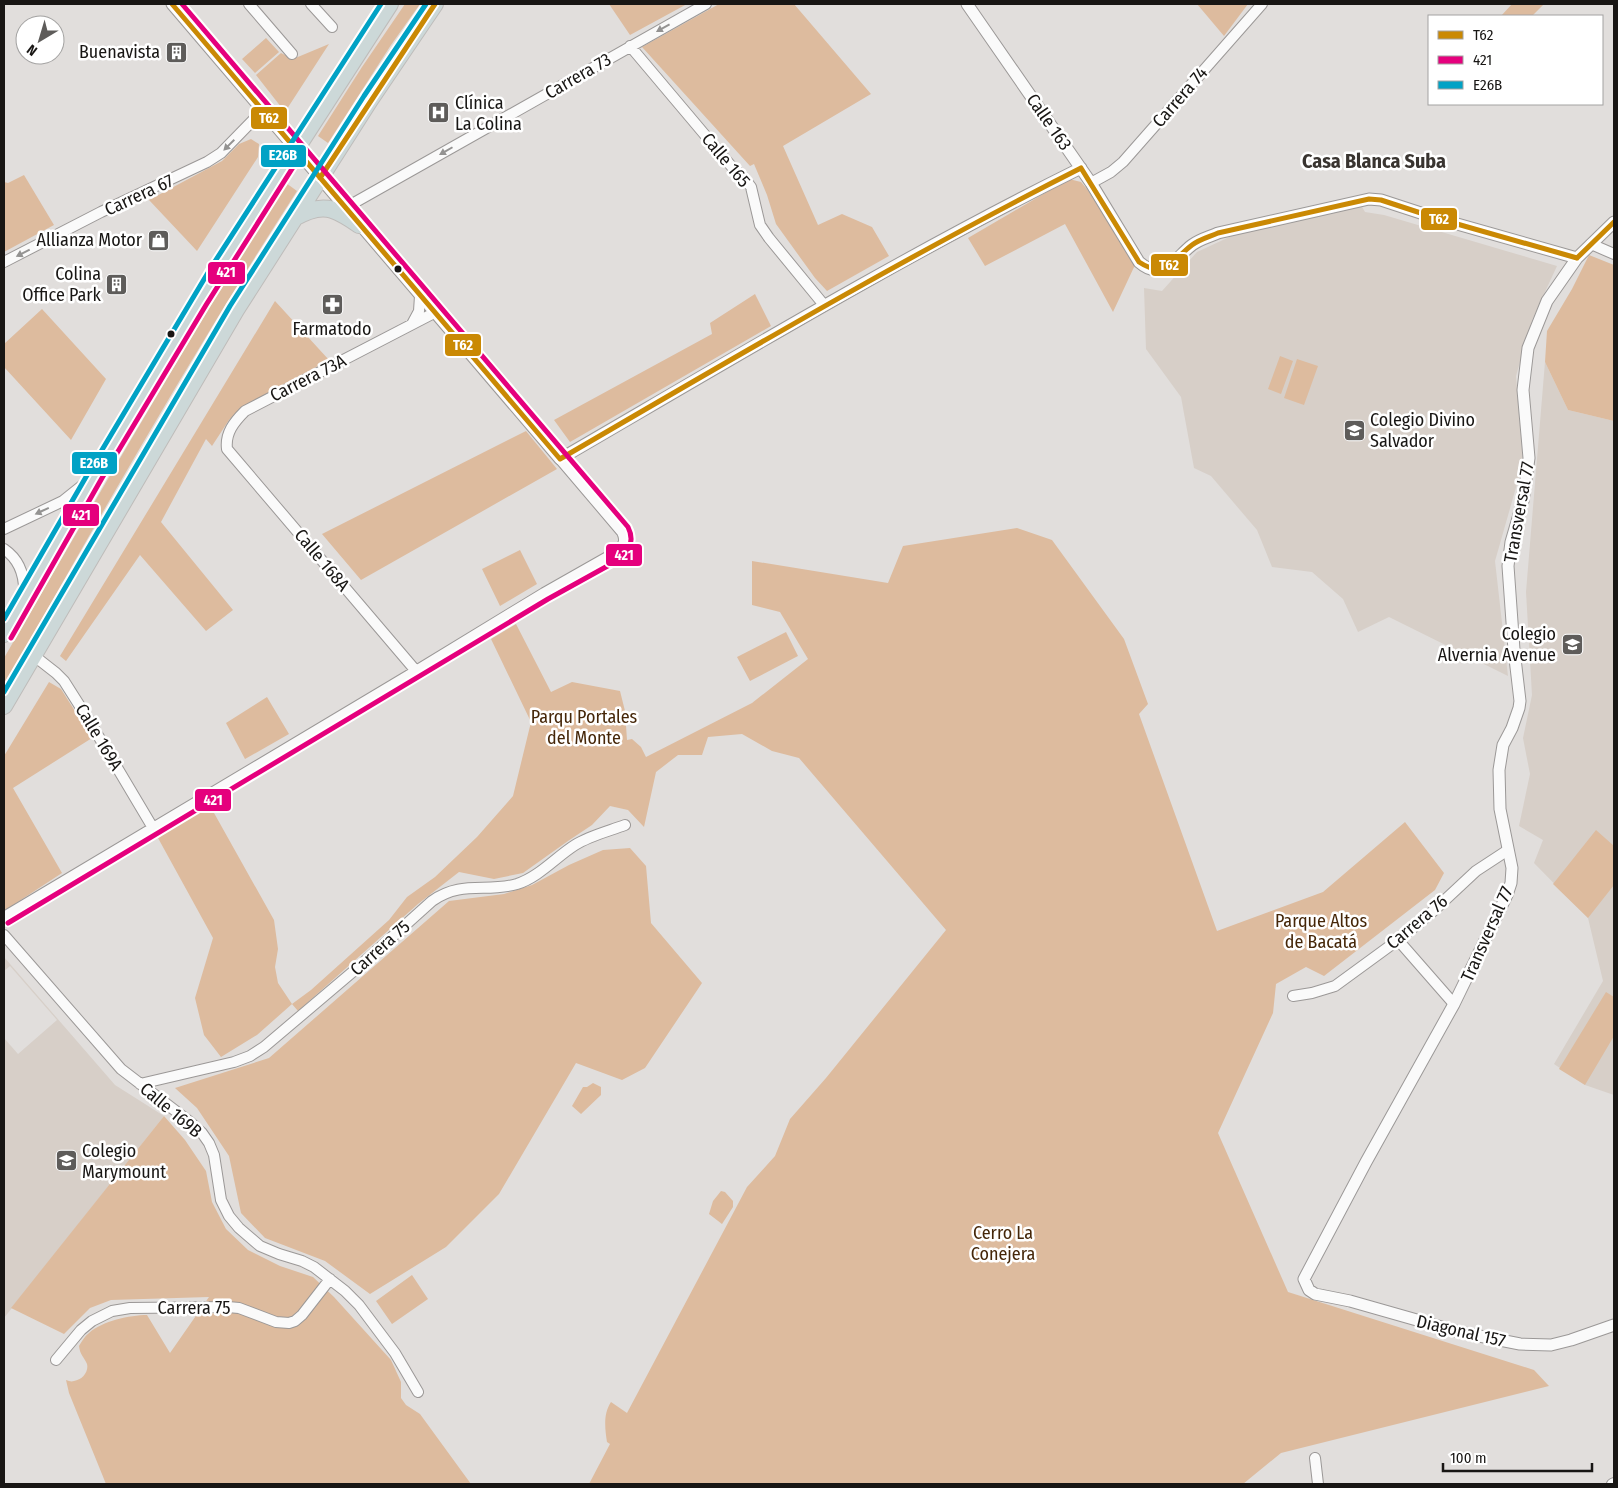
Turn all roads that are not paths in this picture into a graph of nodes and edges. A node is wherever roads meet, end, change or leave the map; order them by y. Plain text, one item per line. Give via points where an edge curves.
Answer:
1 (172, 4) edge
2 (249, 4) edge
3 (311, 4) edge
4 (390, 4) edge
5 (435, 4) edge
6 (706, 4) edge
7 (968, 4) edge
8 (1262, 4) edge
9 (332, 27) dead end
10 (630, 46) junction
11 (292, 54) dead end
12 (263, 110) junction
13 (477, 133) junction
14 (482, 143) dead end
15 (296, 149) junction
16 (1081, 168) junction
17 (320, 178) junction
18 (1091, 183) junction
19 (345, 208) junction
20 (294, 218) junction
21 (1614, 222) edge
22 (359, 225) junction
23 (1591, 244) junction
24 (1614, 254) edge
25 (1577, 258) junction
26 (4, 262) edge
27 (420, 296) junction
28 (824, 304) junction
29 (434, 313) junction
30 (412, 324) junction
31 (227, 450) joint
32 (560, 459) junction
33 (96, 474) junction
34 (4, 528) edge
35 (4, 549) edge
36 (24, 599) junction
37 (4, 634) edge
38 (33, 655) junction
39 (416, 671) junction
40 (4, 706) edge
41 (625, 825) dead end
42 (153, 828) junction
43 (1508, 850) junction
44 (4, 917) edge
45 (4, 935) edge
46 (1398, 940) junction
47 (1293, 996) dead end
48 (1454, 1004) junction
49 (140, 1084) junction
50 (330, 1278) junction
51 (1309, 1290) joint
52 (1614, 1325) edge
53 (56, 1360) dead end
54 (418, 1392) dead end
55 (1314, 1458) dead end
56 (1318, 1484) edge

1 - 12 street
2 - 11 street
3 - 9 street
4 - 15 highway
5 - 17 highway
6 -> 10 street, Carrera 73
7 - 16 street, Calle 163
8 - 18 street, Carrera 74 via 1123,162
10 - 13 street, Carrera 73
10 - 28 street, Calle 165 via 745,179 751,187 760,225
12 - 15 street
12 -> 26 street, Carrera 67 via 221,153 207,162
13 - 14 street
13 -> 19 street, Carrera 73
15 - 17 street
15 - 33 highway via 218,270
16 - 18 street, Calle 163
16 - 28 street
17 - 19 street
17 - 20 highway
18 - 25 street, Calle 163 via 1140,262 1145,267 1158,270 1166,269 1199,240 1218,233 1369,199
19 - 22 street
20 - 22 highway via 321,207 337,210
20 - 38 highway via 236,310
21 - 23 street
22 - 27 street
23 - 24 street
23 - 25 street
25 - 43 street, Transversal 77 via 1547,301 1528,348 1523,390 1529,458 1508,566 1520,701 1503,745 1499,770 1500,809
27 - 29 street
27 - 30 street via 419,311
28 - 32 street
29 - 30 street, Carrera 73A
29 - 32 street
30 - 31 street, Carrera 73A via 245,411 234,422 226,440
31 - 39 street, Calle 168A
32 - 39 street via 622,532 624,542 618,551 544,592
33 -> 34 street via 63,500
33 - 36 highway
35 - 36 street via 22,569
36 - 37 highway
38 - 40 highway
38 - 42 street, Calle 169A via 64,681
39 - 42 street
41 - 49 street, Carrera 75 via 576,844 520,883 444,893 285,1030 250,1056
42 - 44 street
43 - 46 street, Carrera 76 via 1476,871
43 - 48 street, Transversal 77 via 1512,868 1507,895
45 - 49 street, Calle 169B via 116,1064
46 - 47 street, Carrera 76 via 1335,986
46 - 48 street
48 - 51 street, Transversal 77 via 1304,1279
49 - 50 street, Calle 169B via 190,1122 209,1143 221,1200 238,1228 260,1246 302,1261
50 - 53 street, Carrera 75 via 302,1315 290,1323 276,1322 239,1308 130,1308 92,1321
50 - 54 street, Calle 169B via 359,1305 395,1353
51 - 52 street, Diagonal 157 via 1459,1332 1520,1344 1551,1345
55 - 56 street

